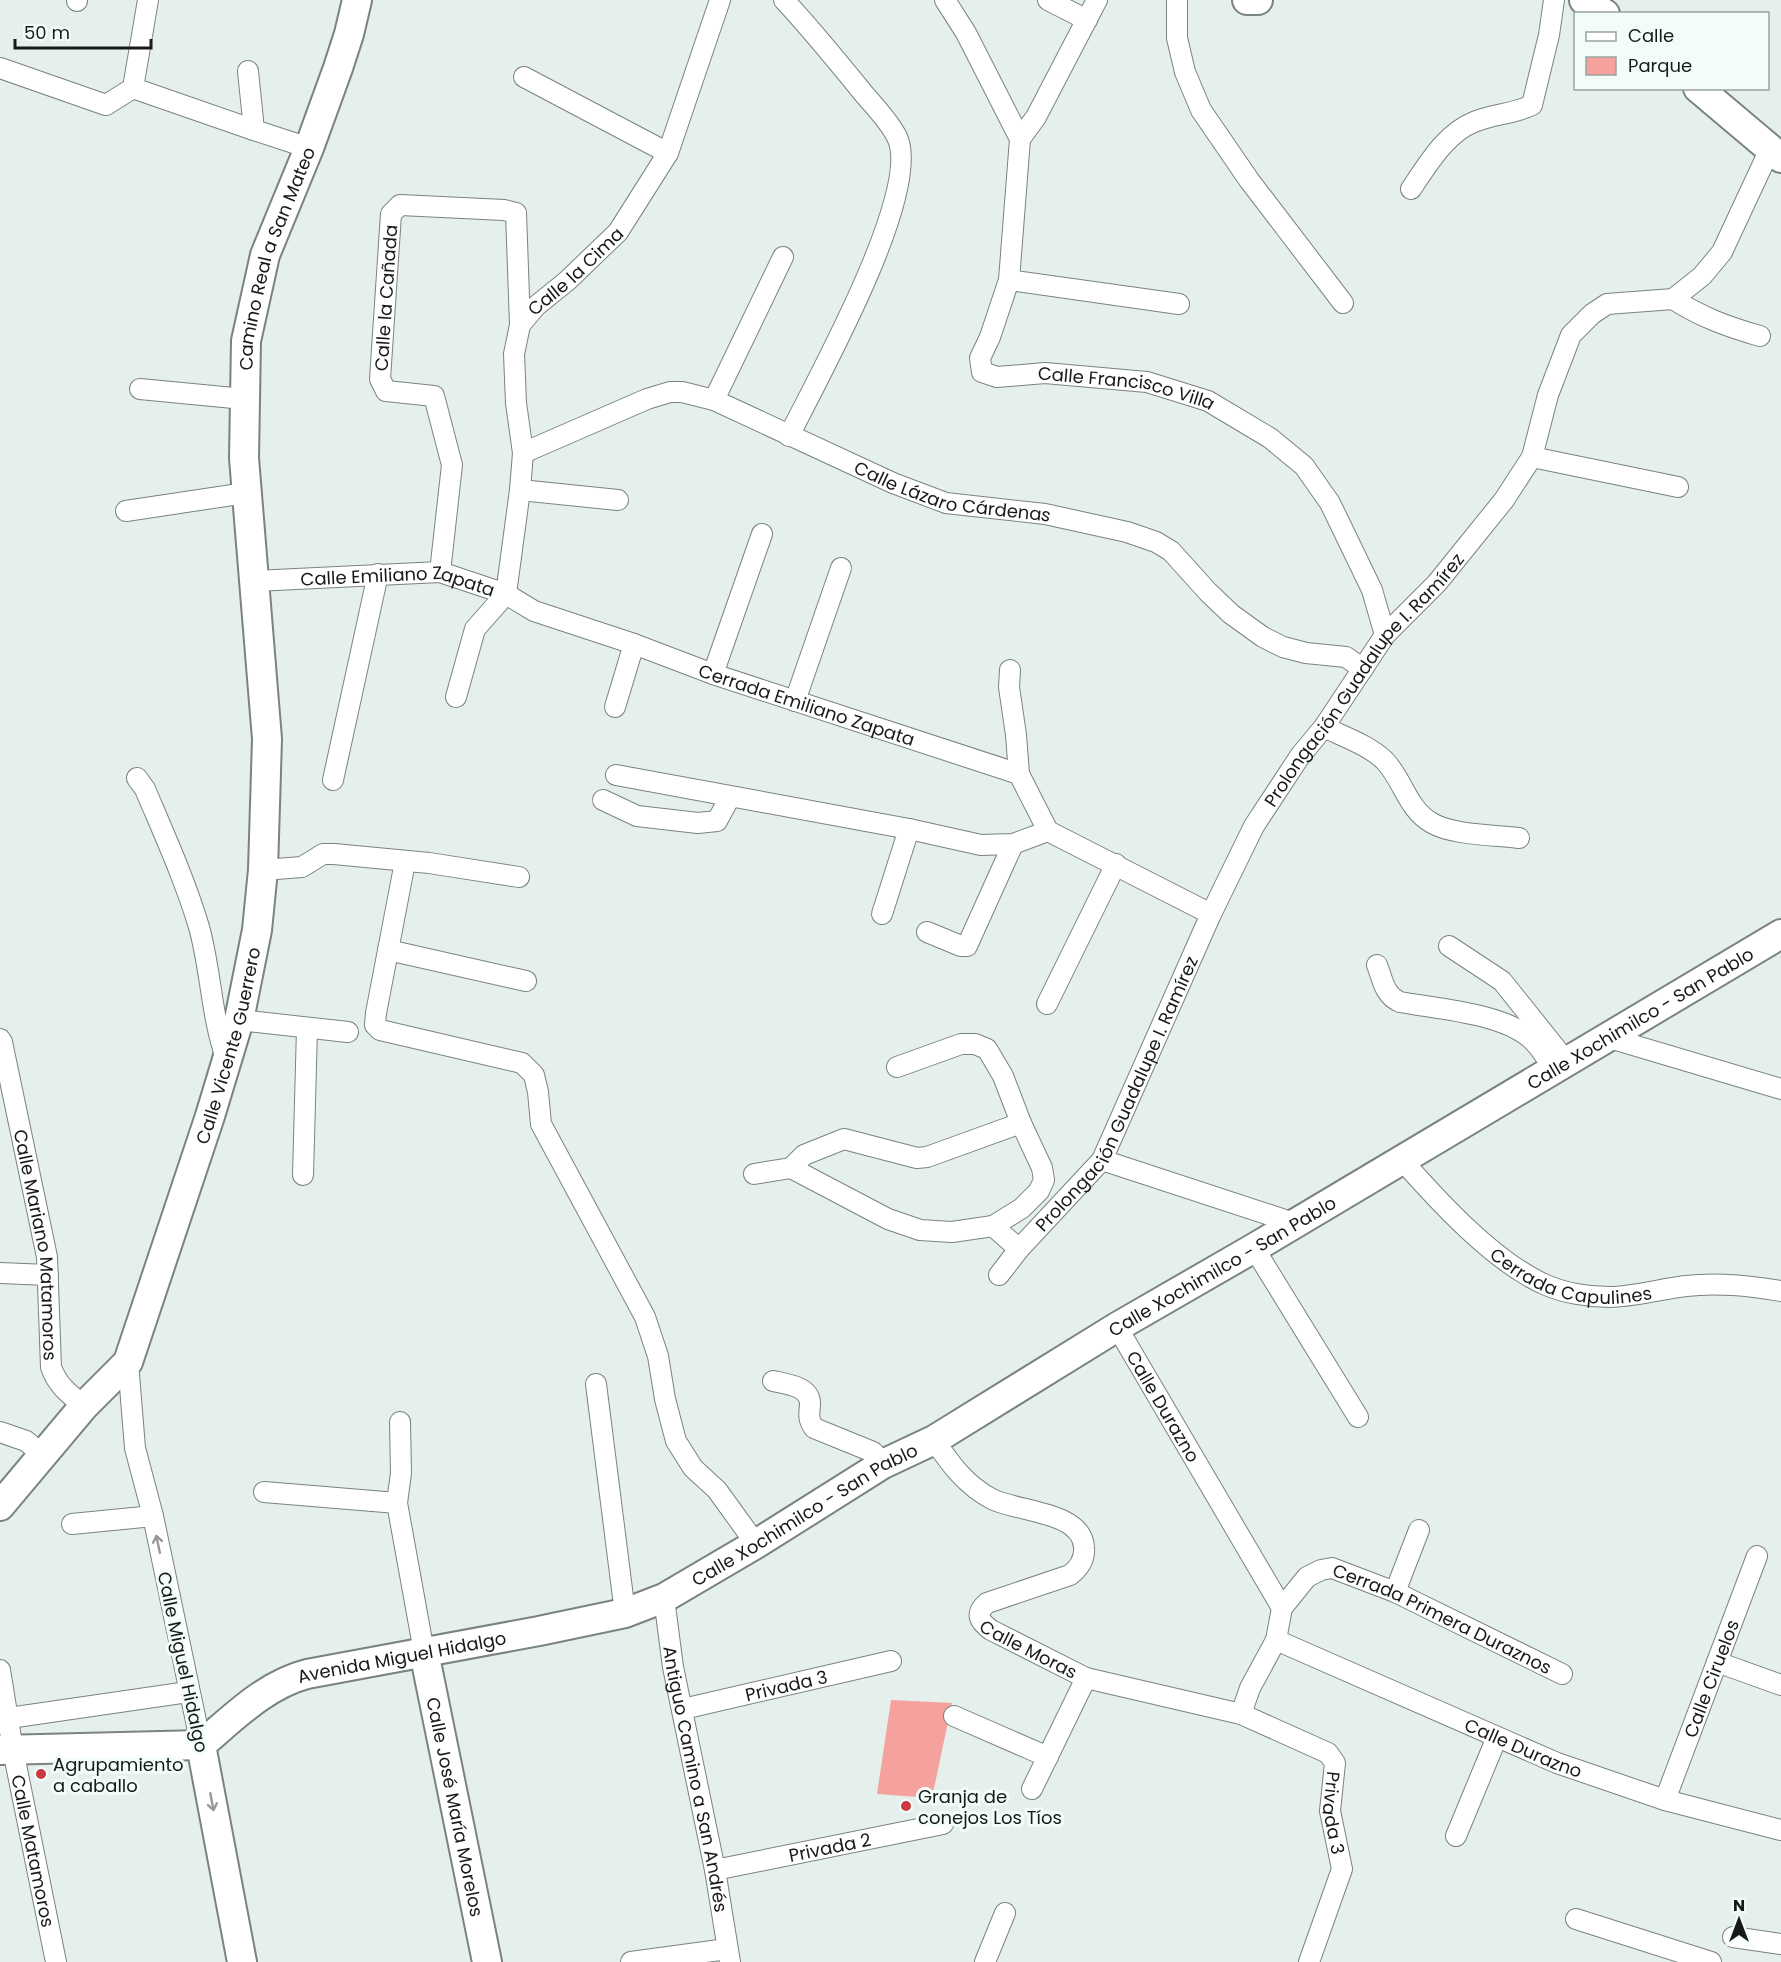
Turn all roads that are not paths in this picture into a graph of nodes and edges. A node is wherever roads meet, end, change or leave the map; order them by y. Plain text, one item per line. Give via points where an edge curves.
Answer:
1 (148, 0) edge
2 (357, 0) edge
3 (720, 0) edge
4 (784, 0) edge
5 (945, 0) edge
6 (1048, 0) edge
7 (1097, 0) edge
8 (1177, 0) edge
9 (1247, 0) edge
10 (1258, 0) edge
11 (1554, 0) edge
12 (1584, 0) edge
13 (1602, 12) edge
14 (1087, 20) junction
15 (0, 68) edge
16 (248, 71) dead end
17 (524, 77) dead end
18 (133, 88) junction
19 (1701, 90) edge
20 (254, 130) junction
21 (1020, 139) junction
22 (309, 148) junction
23 (1777, 151) edge
24 (668, 153) junction
25 (1412, 189) dead end
26 (783, 257) dead end
27 (1009, 280) junction
28 (1674, 299) junction
29 (1343, 303) dead end
30 (1179, 304) dead end
31 (520, 325) junction
32 (1760, 336) dead end
33 (140, 389) dead end
34 (243, 399) junction
35 (714, 400) junction
36 (789, 436) junction
37 (523, 453) junction
38 (1532, 457) junction
39 (1678, 487) dead end
40 (520, 490) junction
41 (246, 493) junction
42 (618, 500) dead end
43 (126, 511) dead end
44 (248, 526) joint
45 (762, 534) dead end
46 (841, 568) dead end
47 (440, 572) junction
48 (378, 574) junction
49 (255, 581) junction
50 (506, 594) junction
51 (534, 610) joint
52 (1384, 635) junction
53 (634, 644) junction
54 (1363, 669) junction
55 (1010, 670) dead end
56 (713, 674) junction
57 (456, 697) dead end
58 (795, 701) junction
59 (615, 706) dead end
60 (1324, 727) junction
61 (1019, 774) junction
62 (616, 775) dead end
63 (136, 778) dead end
64 (333, 780) dead end
65 (730, 797) junction
66 (603, 800) dead end
67 (909, 829) junction
68 (1048, 831) junction
69 (1519, 838) dead end
70 (1013, 844) junction
71 (405, 862) junction
72 (1116, 864) junction
73 (263, 870) junction
74 (519, 877) dead end
75 (882, 914) dead end
76 (1211, 914) junction
77 (927, 932) dead end
78 (1781, 934) edge
79 (1449, 946) dead end
80 (388, 950) junction
81 (1377, 965) dead end
82 (526, 981) dead end
83 (1047, 1004) dead end
84 (239, 1020) junction
85 (307, 1029) junction
86 (348, 1032) dead end
87 (1606, 1037) junction
88 (0, 1039) edge
89 (226, 1058) junction
90 (1560, 1064) junction
91 (897, 1067) dead end
92 (1781, 1089) edge
93 (1021, 1123) junction
94 (1102, 1160) junction
95 (1402, 1160) junction
96 (791, 1168) junction
97 (754, 1174) dead end
98 (303, 1175) dead end
99 (1294, 1223) junction
100 (993, 1226) junction
101 (1254, 1248) junction
102 (1019, 1249) junction
103 (0, 1273) edge
104 (48, 1275) junction
105 (999, 1275) dead end
106 (1781, 1291) edge
107 (1117, 1327) junction
108 (128, 1362) junction
109 (773, 1381) dead end
110 (596, 1383) dead end
111 (84, 1406) junction
112 (1358, 1417) dead end
113 (400, 1422) dead end
114 (0, 1432) edge
115 (934, 1440) junction
116 (43, 1455) junction
117 (883, 1464) junction
118 (264, 1492) dead end
119 (397, 1503) junction
120 (1, 1504) edge
121 (153, 1516) junction
122 (72, 1524) dead end
123 (1419, 1530) dead end
124 (756, 1544) junction
125 (1757, 1556) dead end
126 (1395, 1592) junction
127 (663, 1598) junction
128 (1282, 1608) junction
129 (624, 1613) junction
130 (1276, 1640) junction
131 (424, 1652) junction
132 (891, 1662) dead end
133 (1717, 1662) junction
134 (0, 1670) edge
135 (1562, 1674) dead end
136 (1086, 1678) junction
137 (1781, 1685) edge
138 (188, 1692) junction
139 (683, 1709) junction
140 (1241, 1714) junction
141 (954, 1716) dead end
142 (9, 1718) junction
143 (1497, 1737) junction
144 (201, 1745) junction
145 (7, 1750) edge
146 (1048, 1758) junction
147 (1032, 1789) dead end
148 (1665, 1800) junction
149 (943, 1824) dead end
150 (1781, 1830) edge
151 (1456, 1836) dead end
152 (715, 1870) junction
153 (1005, 1913) dead end
154 (1576, 1919) dead end
155 (1732, 1937) dead end
156 (1781, 1944) edge
157 (729, 1955) edge
158 (56, 1962) edge
159 (242, 1962) edge
160 (487, 1962) edge
161 (631, 1962) edge
162 (984, 1962) edge
163 (1309, 1962) edge
164 (1711, 1962) edge

1 - 18 street
2 - 22 main road, Camino Real a San Mateo
3 - 24 street, Calle la Cima
4 - 36 street via 886,122 898,139 901,163 888,224 866,281
5 - 21 street
6 - 14 street
7 - 14 street
8 - 29 street via 1177,38 1185,72 1201,110
9 - 10 main road
11 - 25 street via 1532,105 1473,122 1453,134
12 - 13 main road
14 - 21 street via 1036,117
15 - 18 street via 106,105
16 - 20 street
17 - 24 street
18 - 20 street
19 - 23 main road
20 - 22 street
21 - 27 street, Calle Francisco Villa
22 - 34 main road, Camino Real a San Mateo via 265,255 246,341
23 - 28 street via 1722,252 1702,276
24 - 31 street, Calle la Cima via 618,232
26 - 35 street
27 - 30 street
27 - 52 street, Calle Francisco Villa via 980,358 982,372 998,377 1045,373 1148,382 1209,401 1270,438 1304,466 1330,503 1372,590
28 - 32 street via 1720,324
28 - 38 street, Prolongación Guadalupe I. Ramírez via 1607,304 1571,335 1548,395
31 - 37 street, Calle la Cima via 514,354
31 - 47 street, Calle la Cañada via 516,213 400,205 391,214 380,379 386,391 434,396 439,408 452,465
33 - 34 street
34 - 41 main road, Camino Real a San Mateo
35 - 36 street, Calle Lázaro Cárdenas
35 - 37 street, Calle Lázaro Cárdenas via 670,392
36 - 54 street, Calle Lázaro Cárdenas via 946,503 1044,514 1156,542 1171,551 1231,614 1263,637 1306,653 1346,657
37 - 40 street, Calle la Cima
38 - 39 street
38 - 52 street, Prolongación Guadalupe I. Ramírez via 1504,500 1437,583
40 - 42 street
40 - 50 street, Calle la Cima
41 - 43 street
41 - 44 main road, Camino Real a San Mateo
44 - 49 main road, Calle Vicente Guerrero
45 - 56 street
46 - 58 street
47 - 48 street, Calle Emiliano Zapata
47 - 50 street, Calle Emiliano Zapata
48 - 49 street, Calle Emiliano Zapata
48 - 64 street
49 - 73 main road, Calle Vicente Guerrero via 267,739
50 - 51 street, Calle Emiliano Zapata
50 - 57 street via 475,629
51 - 53 street, Cerrada Emiliano Zapata
52 - 54 street, Prolongación Guadalupe I. Ramírez
53 - 56 street, Cerrada Emiliano Zapata
53 - 59 street
54 - 60 street, Prolongación Guadalupe I. Ramírez
55 - 61 street
56 - 58 street, Cerrada Emiliano Zapata
58 - 61 street, Cerrada Emiliano Zapata
60 - 69 street via 1386,762 1411,804 1432,823 1458,831
60 - 76 street, Prolongación Guadalupe I. Ramírez via 1254,826
61 - 68 street
62 - 65 street
63 - 89 street via 146,789 199,928 217,1034
65 - 66 street via 717,821 698,823 637,816
65 - 67 street
67 - 70 street via 981,845
67 - 75 street
68 - 70 street
68 - 72 street
70 - 77 street via 967,946
71 - 73 street via 323,854 302,867
71 - 74 street
71 - 80 street
72 - 76 street
72 - 83 street
73 - 84 main road, Calle Vicente Guerrero via 257,930
76 - 94 street, Prolongación Guadalupe I. Ramírez
78 - 87 main road, Calle Xochimilco - San Pablo
79 - 90 street via 1502,981
80 - 82 street
80 - 124 street via 376,1013 375,1025 380,1030 522,1063 534,1075 540,1124 645,1317 658,1356 676,1441 693,1468 717,1490
81 - 90 street via 1392,998 1511,1026
84 - 85 street
84 - 89 main road, Calle Vicente Guerrero
85 - 86 street
85 - 98 street
87 - 90 main road, Calle Xochimilco - San Pablo
87 - 92 street
88 - 104 street, Calle Mariano Matamoros
89 - 108 main road, Calle Vicente Guerrero
90 - 95 main road, Calle Xochimilco - San Pablo
91 - 93 street via 961,1044 987,1049 1003,1076
93 - 96 street via 917,1158 844,1139 804,1155
93 - 100 street via 1044,1180 1022,1208
94 - 99 street
94 - 102 street, Prolongación Guadalupe I. Ramírez
95 - 99 main road, Calle Xochimilco - San Pablo
95 - 106 street, Cerrada Capulines via 1485,1244 1549,1287 1610,1297 1687,1286 1738,1284
96 - 97 street
96 - 100 street via 888,1219 920,1230 952,1232
99 - 101 main road, Calle Xochimilco - San Pablo
100 - 102 street
101 - 107 main road, Calle Xochimilco - San Pablo
101 - 112 street
102 - 105 street, Prolongación Guadalupe I. Ramírez
103 - 104 street
104 - 111 street, Calle Mariano Matamoros via 51,1367 61,1387
107 - 115 main road, Calle Xochimilco - San Pablo
107 - 128 street, Calle Durazno
108 - 111 main road, Calle Vicente Guerrero
108 - 121 street, Calle Miguel Hidalgo via 135,1448
109 - 117 street via 800,1388 807,1394 808,1420 814,1428 873,1452
110 - 129 street
111 - 116 main road, Calle Vicente Guerrero
113 - 119 street
114 - 116 street via 26,1441
115 - 117 main road, Calle Xochimilco - San Pablo
115 - 136 street, Calle Moras via 970,1486 993,1500 1057,1518 1077,1529 1084,1540 1079,1568 1070,1575 987,1603 979,1614 981,1622 991,1630
116 - 120 main road, Calle Vicente Guerrero
117 - 124 main road, Calle Xochimilco - San Pablo
118 - 119 street
119 - 131 street
121 - 122 street
138 -> 121 street, Calle Miguel Hidalgo
123 - 126 street
124 - 127 main road, Calle Xochimilco - San Pablo
125 - 133 street, Calle Ciruelos
126 - 128 street, Cerrada Primera Duraznos via 1332,1568 1307,1577
126 - 135 street, Cerrada Primera Duraznos
127 - 129 main road, Avenida Miguel Hidalgo
127 - 139 street, Antiguo Camino a San Andrés
128 - 130 street
129 - 131 main road, Avenida Miguel Hidalgo
130 - 140 street
130 - 143 street, Calle Durazno
131 - 144 main road, Avenida Miguel Hidalgo via 288,1679
131 - 160 main road, Calle José María Morelos
132 - 139 street, Privada 3
133 - 137 street
133 - 148 street, Calle Ciruelos
134 - 142 street, Calle Matamoros
136 - 140 street, Calle Moras
136 - 146 street
138 - 142 street
138 - 144 street, Calle Miguel Hidalgo
139 - 152 street, Antiguo Camino a San Andrés
140 - 163 street, Privada 3 via 1328,1753 1335,1763 1330,1811 1341,1869
141 - 146 street
142 - 145 street, Calle Matamoros
143 - 148 street, Calle Durazno via 1557,1763
143 - 151 street
144 - 145 main road
144 -> 159 main road, Calle Miguel Hidalgo
145 - 158 street, Calle Matamoros
146 - 147 street
148 - 150 street, Calle Durazno
149 - 152 street, Privada 2
152 - 157 street, Antiguo Camino a San Andrés
153 - 162 street
154 - 164 street
155 - 156 street
157 - 161 street

